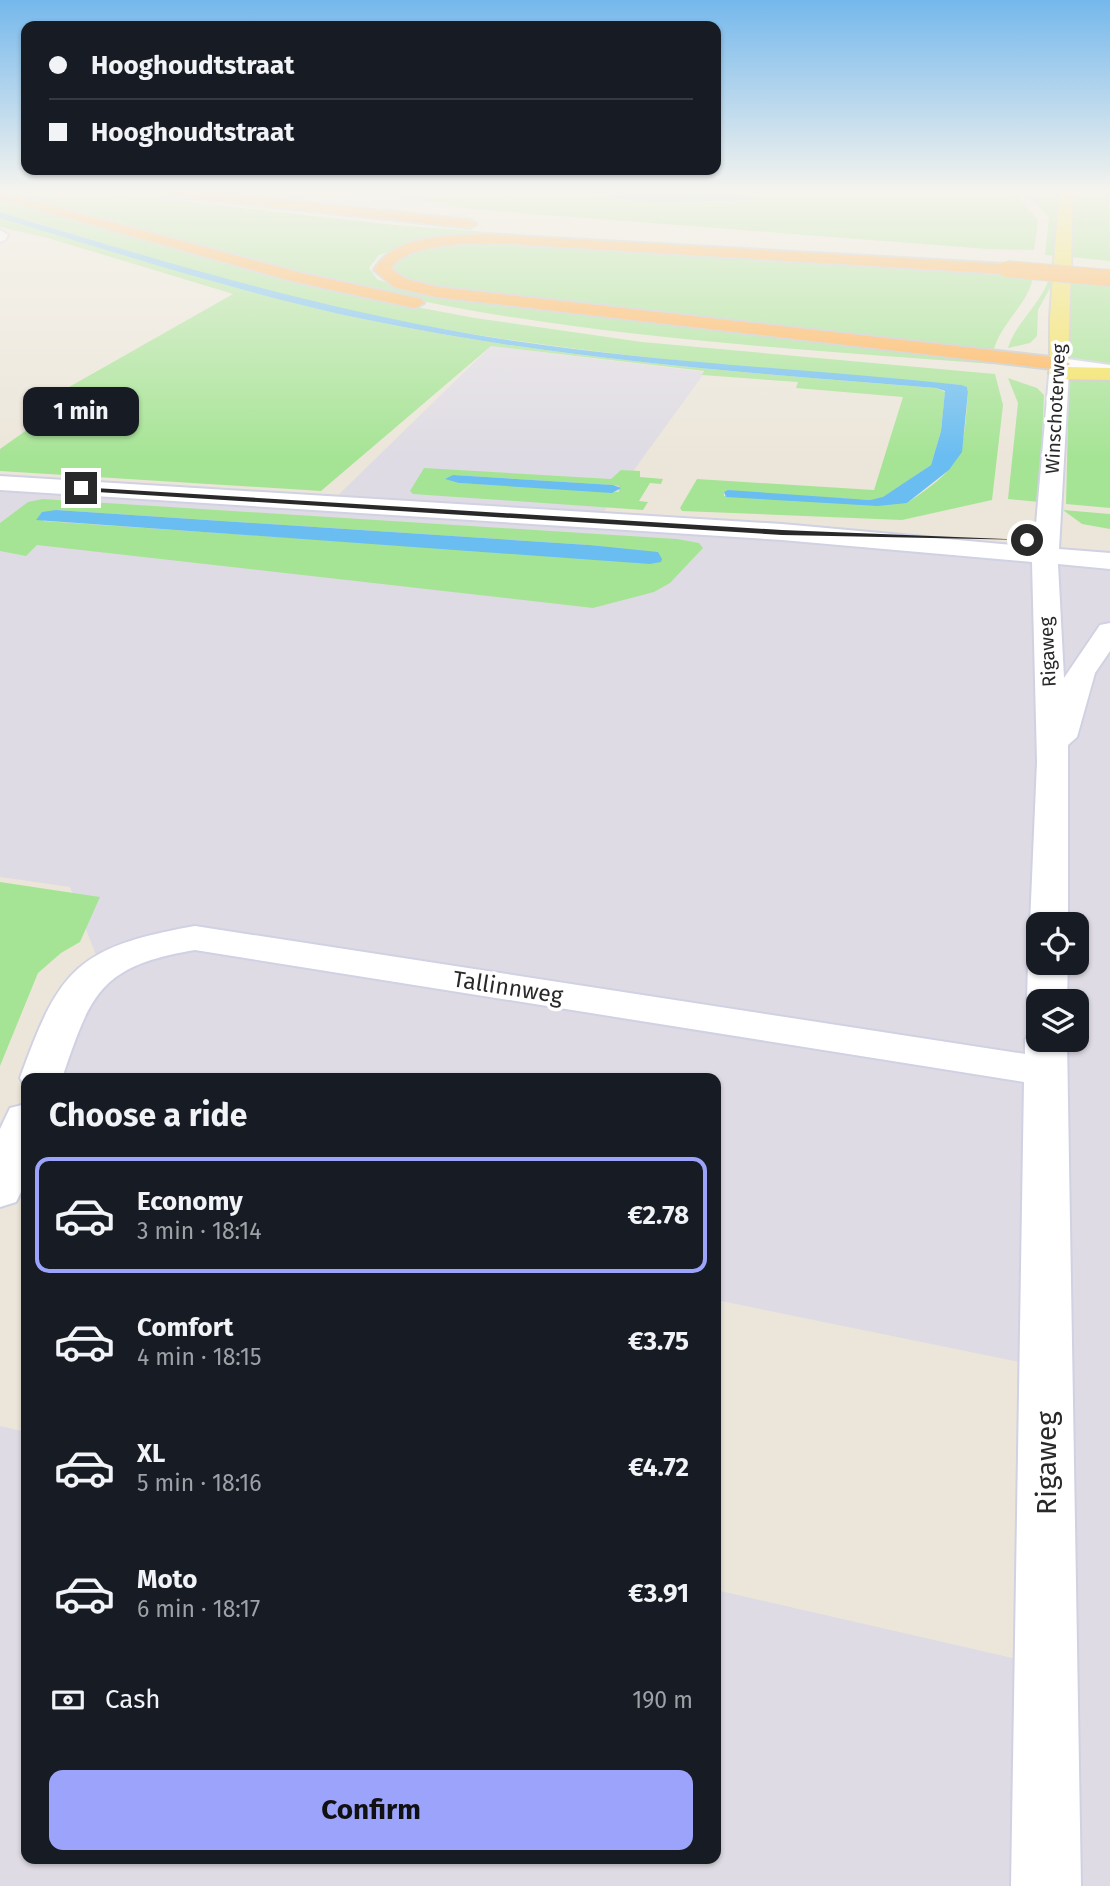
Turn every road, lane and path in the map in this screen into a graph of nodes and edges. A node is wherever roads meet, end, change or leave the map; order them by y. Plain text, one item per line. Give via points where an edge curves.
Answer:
1 (312, 280) edge
2 (396, 280) edge
3 (1061, 280) edge
4 (489, 317) dead end
5 (794, 352) dead end
6 (1060, 369) junction
7 (1110, 373) edge
8 (0, 483) edge
9 (1110, 544) edge
10 (1047, 549) junction
11 (1110, 561) edge
12 (1110, 631) edge
13 (1053, 762) junction
14 (1049, 912) edge
15 (1046, 1055) edge
16 (43, 1073) edge
17 (21, 1133) edge
18 (0, 1190) edge
19 (1046, 1886) edge

1 - 4 highway
2 - 6 highway via 471,296
3 - 6 main road, Winschoterweg
5 - 6 highway
6 - 7 main road
6 - 10 street, Winschoterweg
8 - 10 street
9 - 10 street
10 - 11 street
10 - 13 street, Rigaweg via 1044,582
12 - 13 street, Rigaweg via 1080,673
13 - 14 street, Rigaweg
15 - 16 street, Tallinnweg via 195,937 140,950 115,961 82,986 64,1017
15 - 19 street, Rigaweg
17 - 18 street

